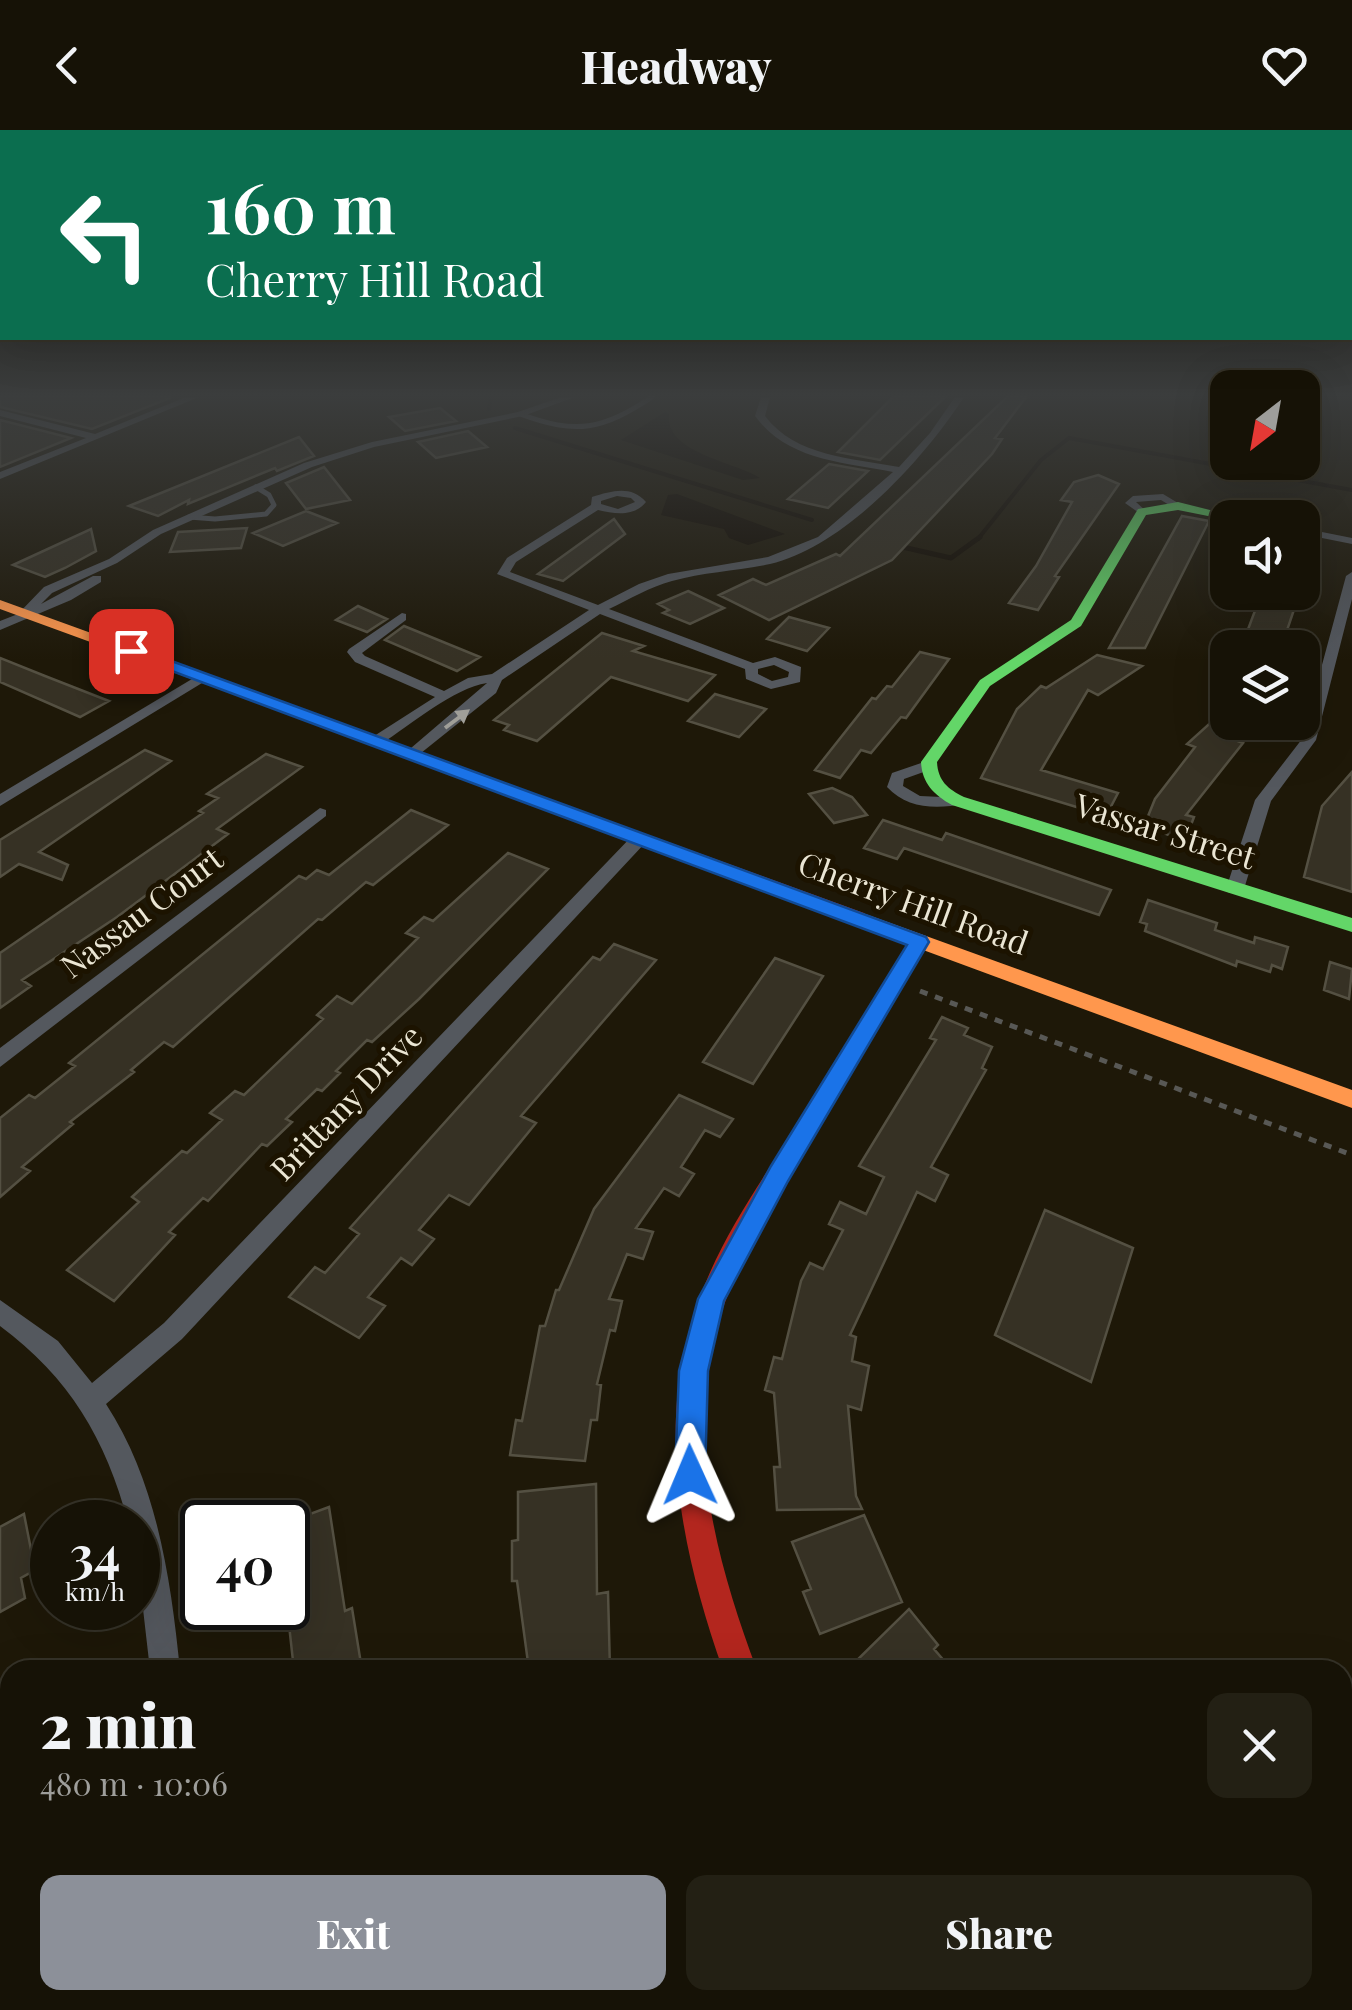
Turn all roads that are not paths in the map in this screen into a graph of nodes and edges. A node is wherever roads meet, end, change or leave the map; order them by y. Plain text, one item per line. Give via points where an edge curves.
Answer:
1 (264, 485) edge
2 (885, 485) edge
3 (256, 488) junction
4 (596, 506) dead end
5 (1210, 514) edge
6 (189, 517) junction
7 (1320, 535) edge
8 (1352, 542) edge
9 (1352, 576) edge
10 (0, 604) edge
11 (598, 610) junction
12 (24, 613) junction
13 (402, 617) dead end
14 (0, 626) edge
15 (752, 666) dead end
16 (202, 677) junction
17 (496, 678) junction
18 (445, 696) junction
19 (376, 742) junction
20 (412, 754) junction
21 (929, 773) junction
22 (0, 801) edge
23 (958, 801) junction
24 (320, 813) dead end
25 (640, 838) junction
26 (1235, 888) junction
27 (1352, 926) edge
28 (919, 942) junction
29 (0, 1059) edge
30 (1352, 1099) edge
31 (0, 1311) edge
32 (90, 1400) junction
33 (164, 1660) edge
34 (736, 1660) edge

1 - 3 street
2 - 11 street via 833,532 803,549 672,577
3 - 6 street
3 - 6 lane via 274,505 266,514
4 - 11 street via 502,571
5 - 21 street via 1155,505 1076,623 985,683
6 - 12 street via 146,538 67,597
7 - 8 street
9 - 26 street via 1309,740 1263,800
10 - 12 street, Cherry Hill Road
11 - 15 street
11 - 17 street
12 - 14 street
12 - 16 street, Cherry Hill Road
13 - 18 street via 354,652
16 - 19 street, Cherry Hill Road
16 - 22 street
17 - 18 street
20 -> 17 street via 469,710
18 - 19 street
19 - 20 street, Cherry Hill Road
20 - 25 street, Cherry Hill Road
21 - 23 street, Vassar Street
21 - 23 street, Vassar Street via 897,776 895,788 918,801
23 - 26 street, Vassar Street
24 - 29 street, Nassau Court
25 - 28 street, Cherry Hill Road
25 - 32 street, Brittany Drive via 173,1330
26 - 27 street, Vassar Street
28 - 30 street, Cherry Hill Road
28 - 34 street via 729,1261 701,1334 690,1411 692,1497 699,1543
31 - 32 street via 45,1346
32 - 33 street via 146,1535

